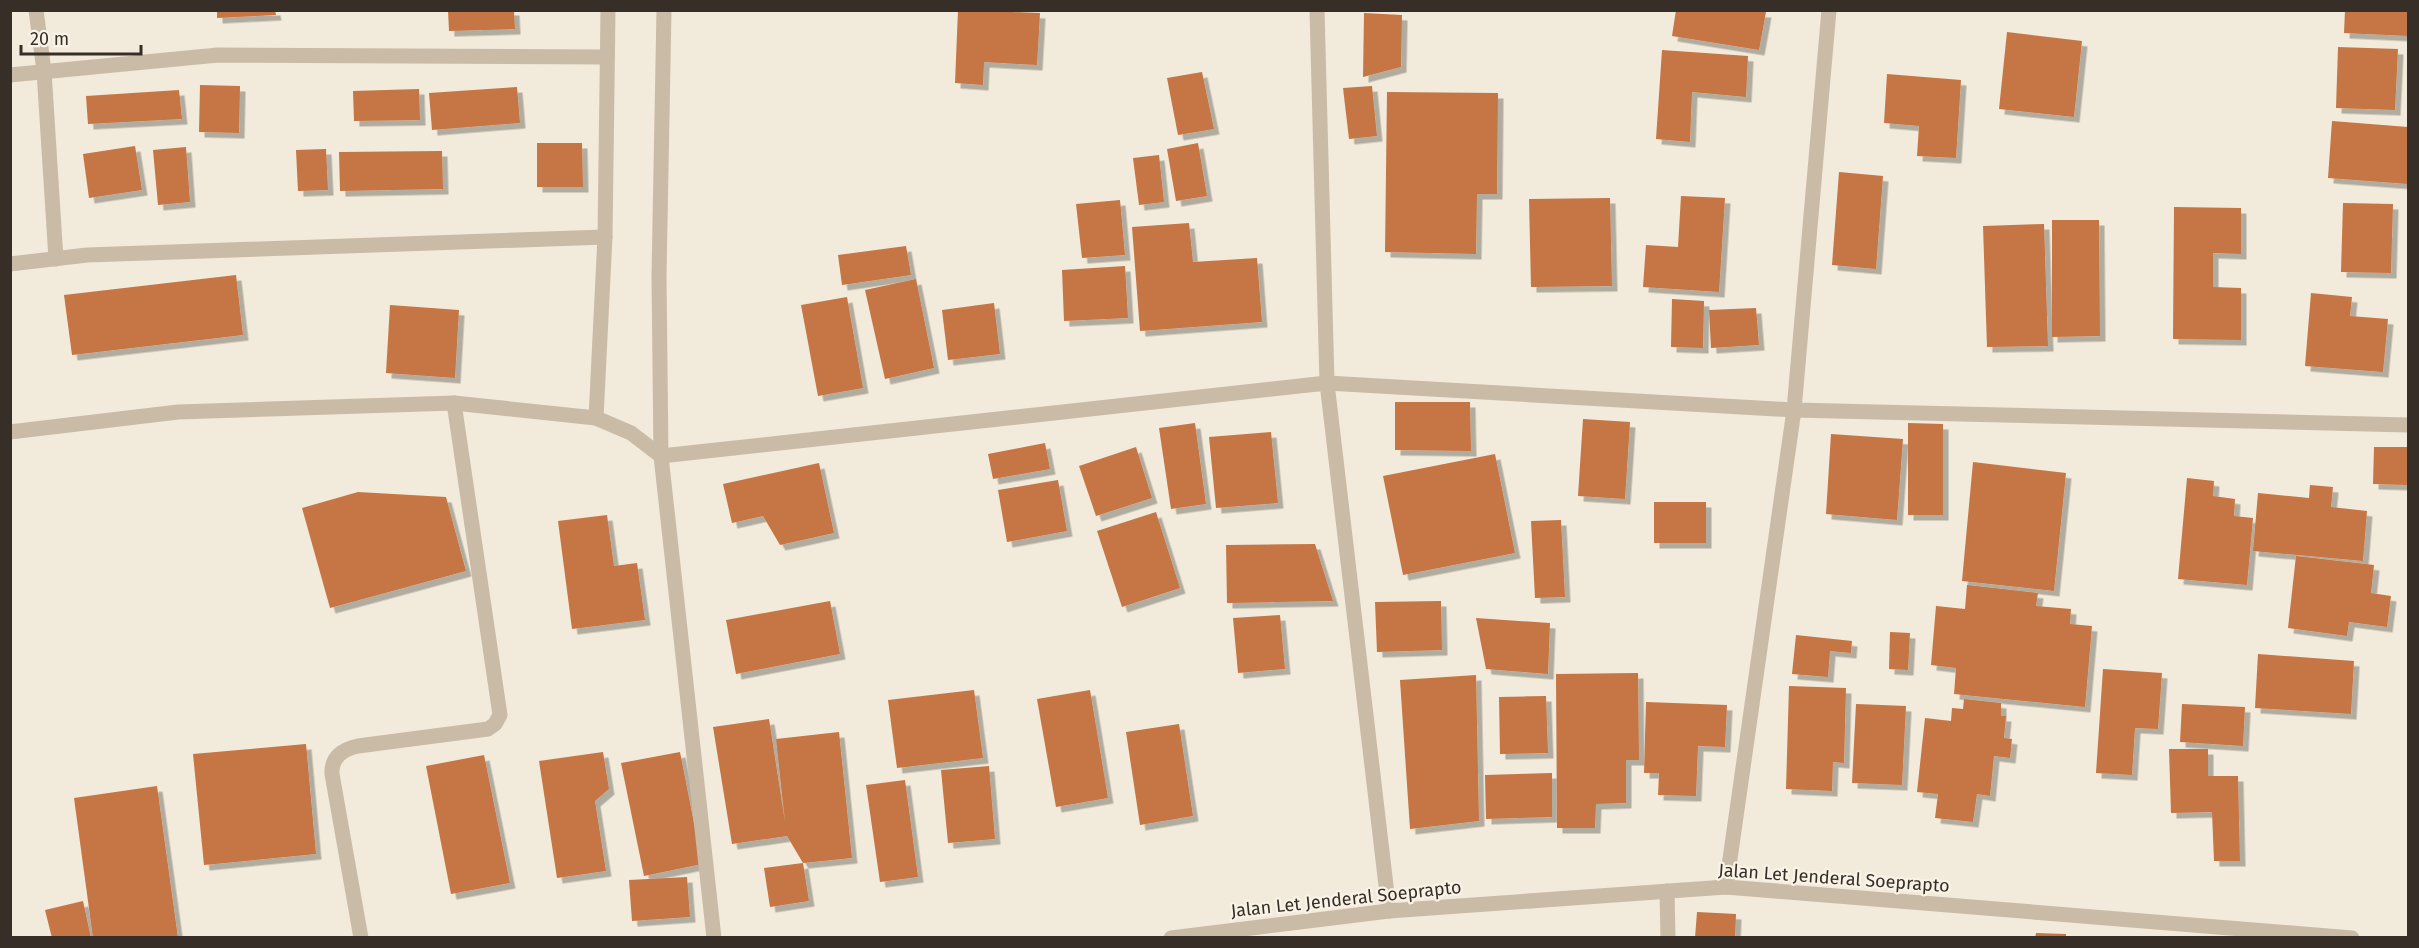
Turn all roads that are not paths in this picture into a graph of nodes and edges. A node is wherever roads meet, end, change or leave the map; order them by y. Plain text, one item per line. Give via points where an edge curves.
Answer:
1 (36, 10) edge
2 (608, 10) edge
3 (664, 10) edge
4 (1317, 10) edge
5 (1829, 10) edge
6 (607, 57) junction
7 (44, 71) junction
8 (10, 75) edge
9 (605, 237) junction
10 (56, 259) junction
11 (10, 264) edge
12 (1327, 383) junction
13 (454, 403) junction
14 (1794, 410) junction
15 (596, 418) junction
16 (2409, 424) edge
17 (10, 432) edge
18 (661, 456) junction
19 (1726, 887) junction
20 (1667, 891) junction
21 (1389, 911) junction
22 (361, 938) edge
23 (714, 938) edge
24 (1171, 938) edge
25 (1668, 938) edge
26 (2352, 938) edge

1 - 7 street
2 - 6 street
3 - 18 street via 659,276
4 - 12 street
5 - 14 street
6 - 7 street via 218,55
6 - 9 street
7 - 8 street
7 - 10 street
9 - 10 street
9 - 15 street
10 - 11 street
12 - 14 street
12 - 18 street
12 - 21 street
13 - 15 street
13 - 17 street via 178,412
13 - 22 street via 500,715 488,729 357,746 335,759 332,774
14 - 16 street
14 - 19 street
15 - 18 street via 631,433
18 - 23 street
19 - 20 street, Jalan Let Jenderal Soeprapto
19 - 26 street, Jalan Let Jenderal Soeprapto
20 - 21 street, Jalan Let Jenderal Soeprapto
20 - 25 street
21 - 24 street, Jalan Let Jenderal Soeprapto

